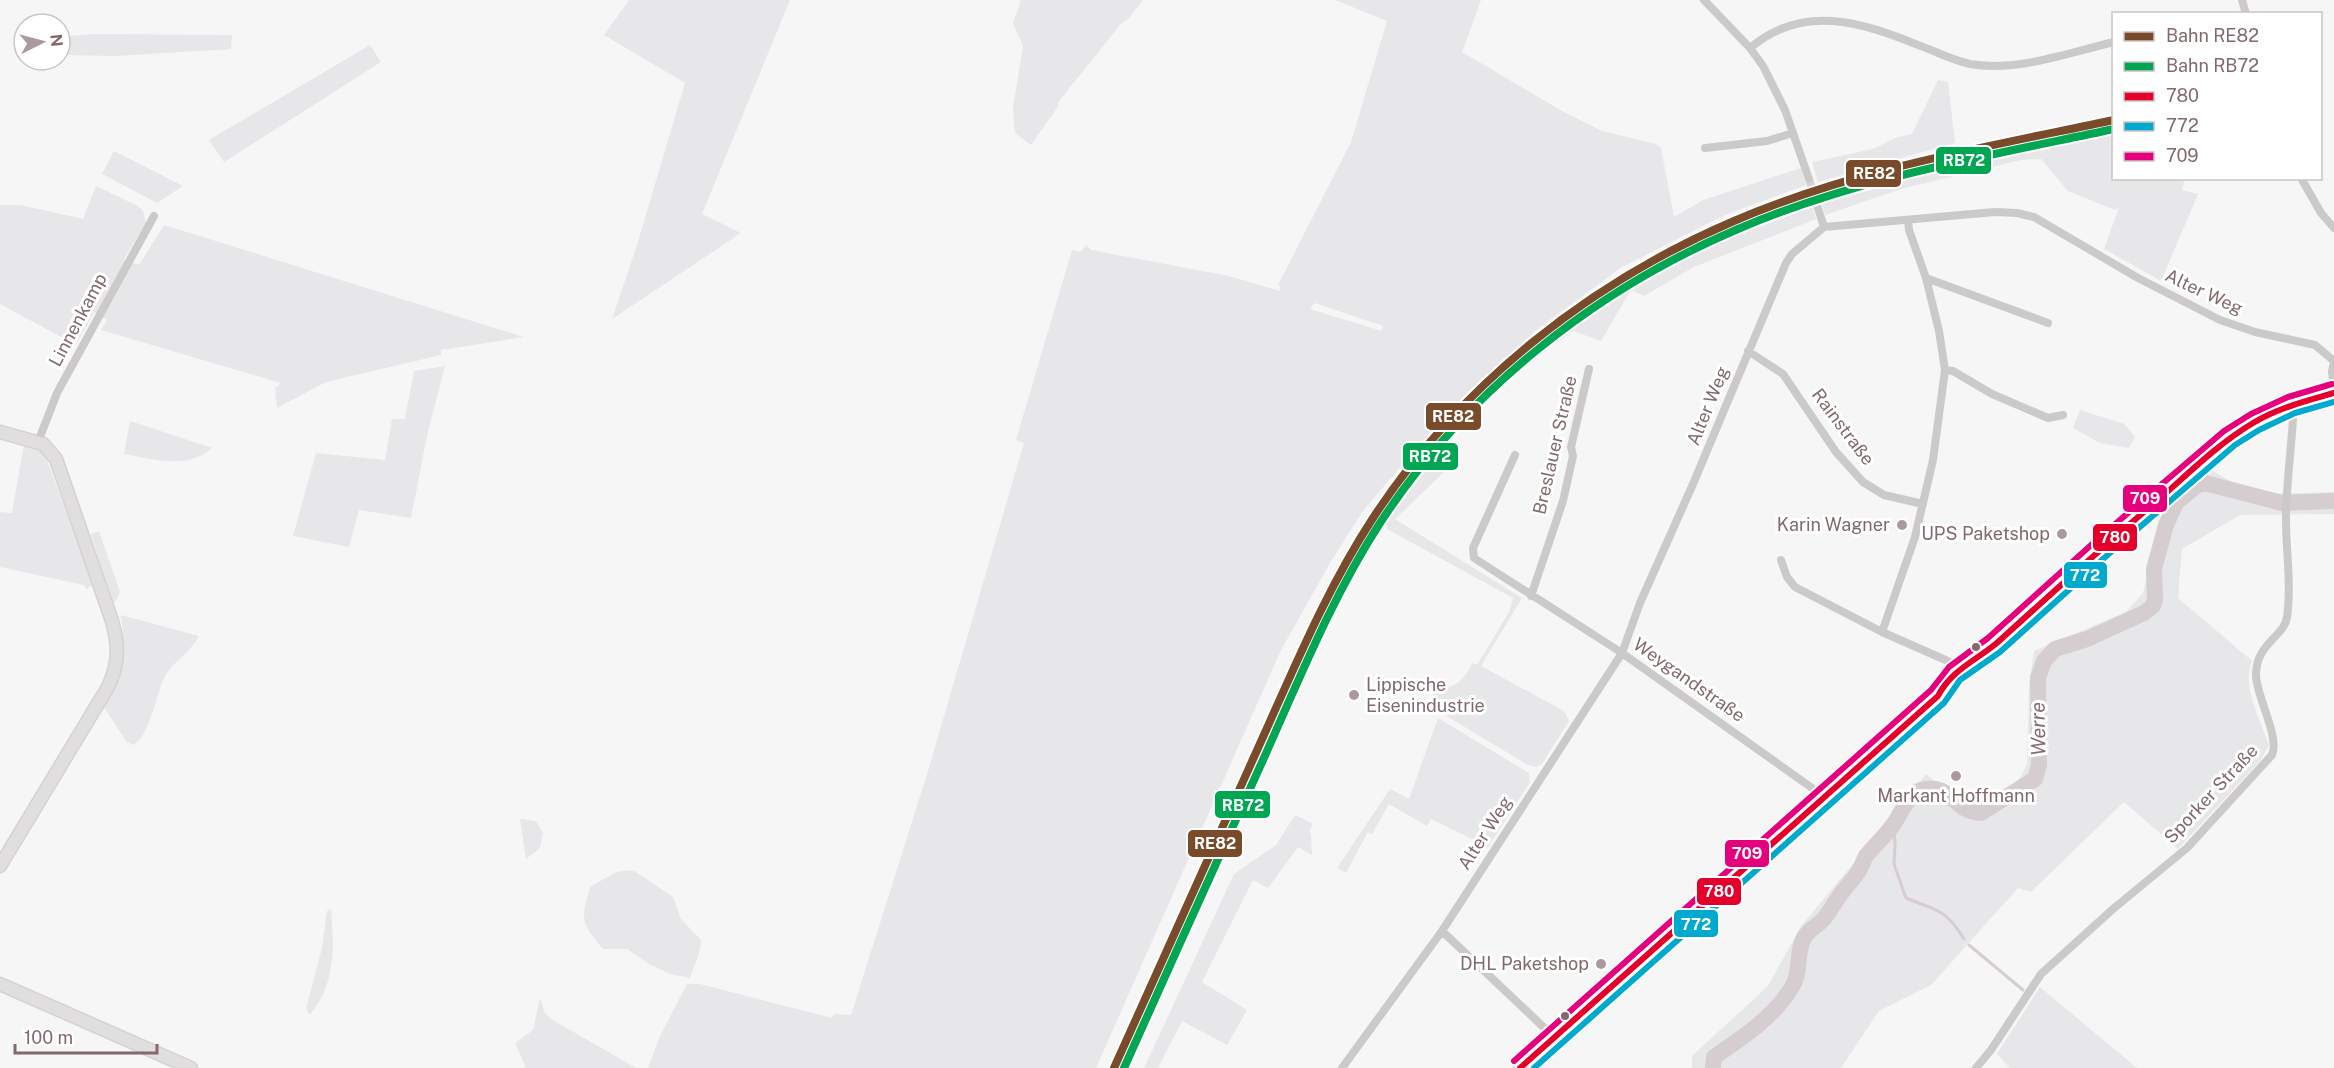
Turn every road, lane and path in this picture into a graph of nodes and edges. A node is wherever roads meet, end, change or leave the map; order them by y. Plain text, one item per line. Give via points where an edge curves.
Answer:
1 (1704, 0) edge
2 (2112, 42) edge
3 (1750, 48) junction
4 (1792, 134) junction
5 (1705, 148) dead end
6 (1809, 179) tunnel mouth
7 (2302, 180) edge
8 (1816, 202) tunnel mouth
9 (154, 216) dead end
10 (1908, 220) junction
11 (1824, 227) junction
12 (2334, 228) edge
13 (1926, 278) junction
14 (2048, 323) dead end
15 (1748, 351) junction
16 (2334, 360) edge
17 (1589, 369) dead end
18 (1945, 370) junction
19 (2334, 388) edge
20 (2334, 393) edge
21 (2292, 405) junction
22 (2062, 415) dead end
23 (0, 432) edge
24 (38, 442) junction
25 (1515, 455) dead end
26 (1923, 504) junction
27 (1781, 560) dead end
28 (1531, 596) junction
29 (1882, 632) junction
30 (1622, 653) junction
31 (1963, 670) junction
32 (1822, 799) junction
33 (0, 866) edge
34 (1442, 931) junction
35 (0, 984) edge
36 (1554, 1037) junction
37 (191, 1068) edge
38 (1342, 1068) edge
39 (1520, 1068) edge
40 (1976, 1068) edge

1 - 3 street
2 - 3 street via 1994,66 1961,61 1869,26 1820,21 1787,26
3 - 4 street via 1776,88
4 - 5 street
4 - 6 street
7 - 12 street
8 - 11 street
9 - 24 street, Linnenkamp via 57,393
10 - 11 street, Alter Weg
10 - 13 street
10 - 16 street, Alter Weg via 1995,212 2034,217 2220,320 2315,345
11 - 15 street, Alter Weg via 1786,263
13 - 14 street
13 - 18 street
15 - 26 street, Rainstraße via 1784,374 1836,452 1863,482 1884,495
15 - 30 street, Alter Weg
16 - 19 street
17 - 28 street, Breslauer Straße via 1563,501
18 - 22 street via 2048,418
18 - 26 street
20 - 21 main road
21 - 31 main road via 2253,423 2214,450
21 - 40 street, Sporker Straße via 2286,512 2287,620 2258,657 2256,676 2275,749 2187,848 2041,974
23 - 24 main road
24 - 33 main road via 52,452 62,472 112,621 117,658 108,687
25 - 28 street, Weygandstraße via 1472,554 1480,564
26 - 29 street
27 - 29 street via 1795,587
28 - 30 street, Weygandstraße
29 - 31 street
30 - 32 street, Weygandstraße
30 - 34 street, Alter Weg
31 - 32 main road via 1946,691
32 - 36 main road
34 - 36 street
34 - 38 street, Alter Weg
35 - 37 main road
36 - 39 main road

